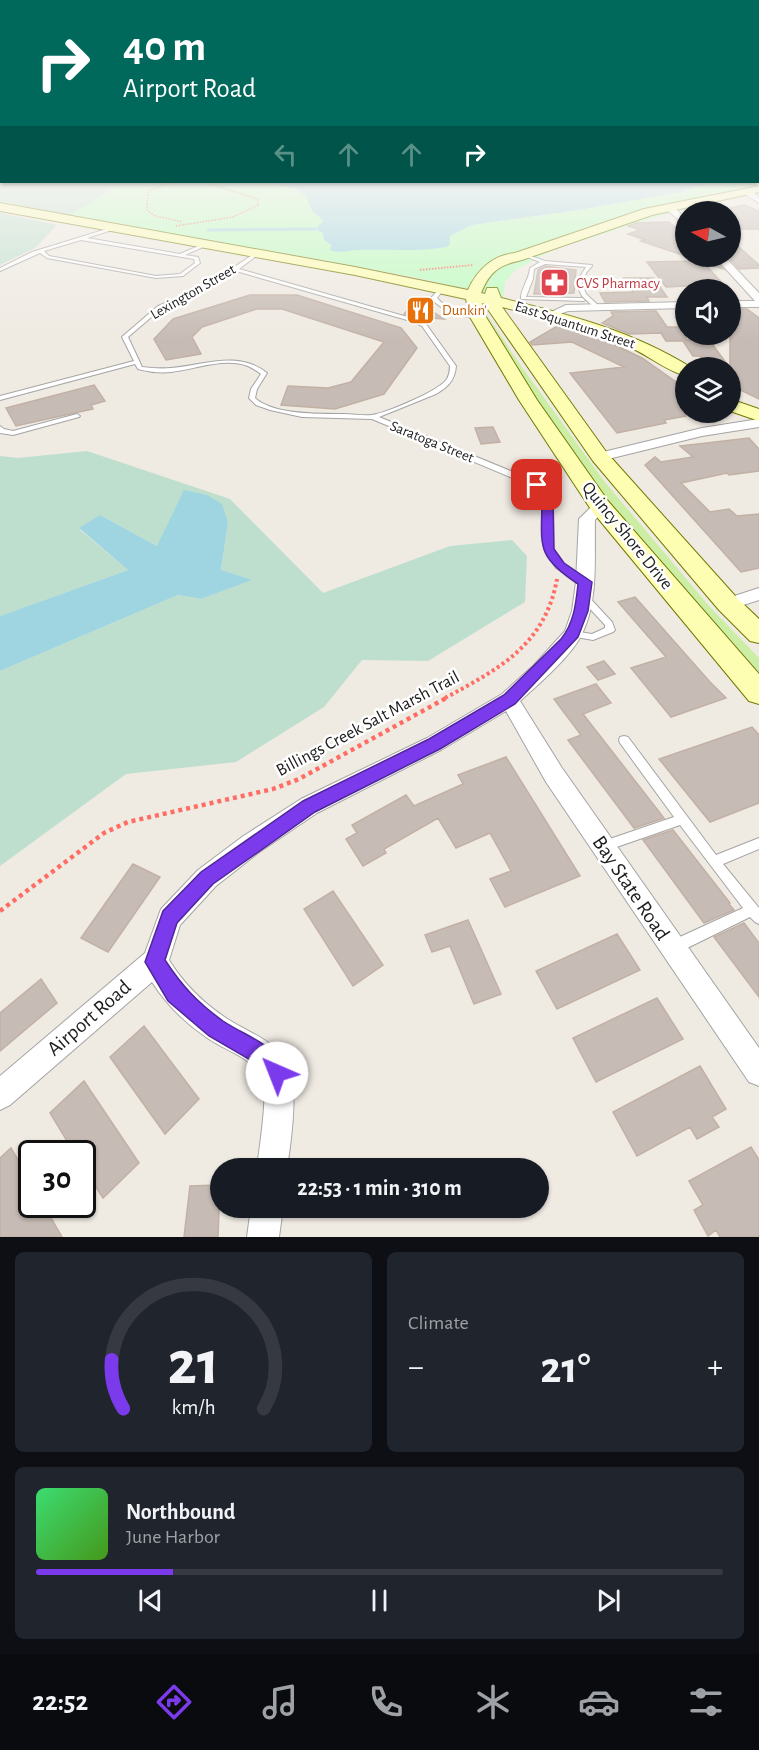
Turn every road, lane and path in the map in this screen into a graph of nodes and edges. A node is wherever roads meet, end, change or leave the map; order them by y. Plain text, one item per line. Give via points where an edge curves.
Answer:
1 (93, 225) edge
2 (614, 225) edge
3 (110, 228) junction
4 (80, 238) junction
5 (203, 245) junction
6 (41, 251) junction
7 (257, 254) junction
8 (181, 255) junction
9 (520, 255) junction
10 (544, 262) junction
11 (492, 266) junction
12 (728, 267) edge
13 (235, 269) junction
14 (0, 270) edge
15 (391, 278) junction
16 (480, 279) junction
17 (419, 284) junction
18 (441, 289) junction
19 (473, 296) junction
20 (759, 299) edge
21 (493, 300) junction
22 (582, 301) junction
23 (741, 304) edge
24 (759, 304) edge
25 (675, 305) edge
26 (552, 314) junction
27 (478, 317) junction
28 (137, 362) junction
29 (675, 365) edge
30 (0, 398) edge
31 (741, 408) edge
32 (759, 415) edge
33 (77, 416) dead end
34 (373, 417) junction
35 (759, 423) edge
36 (0, 428) edge
37 (600, 458) junction
38 (600, 506) junction
39 (559, 566) junction
40 (584, 589) junction
41 (759, 594) edge
42 (728, 604) junction
43 (573, 634) junction
44 (759, 634) edge
45 (759, 693) edge
46 (509, 699) junction
47 (624, 740) dead end
48 (682, 819) junction
49 (759, 843) edge
50 (603, 847) junction
51 (714, 862) junction
52 (0, 911) edge
53 (756, 914) edge
54 (672, 948) junction
55 (155, 962) junction
56 (759, 1072) edge
57 (0, 1095) edge
58 (273, 1158) edge
59 (266, 1218) edge
60 (263, 1237) edge

1 - 3 main road, East Squantum Street
2 - 9 main road
3 - 4 lane
3 - 5 main road, East Squantum Street
4 - 6 lane
4 - 8 lane
5 - 7 main road, East Squantum Street
5 - 8 lane
6 - 8 lane via 47,257 156,277 181,275 198,263 196,258
6 - 14 lane
7 - 13 lane, Lexington Street
7 - 15 main road, East Squantum Street
9 - 10 lane
9 - 11 main road
9 - 21 main road via 494,283
10 - 22 lane via 590,266 579,283
10 - 22 lane via 532,268 531,284 523,298
11 - 15 path via 405,272
11 - 16 main road
12 - 20 street
13 - 28 lane, Lexington Street via 207,288 160,307 126,337
13 - 34 lane, Saratoga Street via 424,325 453,366 453,373 438,391
15 - 17 main road, East Squantum Street
16 - 17 main road
16 - 19 main road
17 - 18 main road, East Squantum Street
18 - 19 main road, East Squantum Street
18 - 27 lane via 434,298 441,307
19 - 21 main road, East Squantum Street
19 - 27 main road, Quincy Shore Drive
21 - 26 main road, East Squantum Street
21 - 37 main road, Quincy Shore Drive
22 - 25 street via 597,307
22 - 26 street
23 - 24 street
26 - 29 main road, East Squantum Street via 640,345
27 - 38 main road, Quincy Shore Drive via 528,400
28 - 30 lane
28 - 34 lane via 140,368 159,372 232,361 264,373 252,398 258,404 302,415
31 - 32 main road
33 - 36 lane via 13,433
34 - 39 lane, Saratoga Street via 537,485 548,496 548,549
35 - 37 street via 702,432
37 - 42 main road, Quincy Shore Drive
38 - 40 street via 587,519
38 - 45 main road, Quincy Shore Drive
39 - 40 lane
39 - 52 path, Billings Creek Salt Marsh Trail via 556,589 543,624 516,655 493,672 299,779 273,789 128,822 104,832
40 - 43 street
40 - 43 lane via 610,630 593,637
41 - 42 street
42 - 44 main road, Quincy Shore Drive
43 - 46 street
46 - 50 street, Bay State Road
46 - 55 street via 434,744 309,806 250,845 207,878 170,918
47 - 48 lane
48 - 50 lane
48 - 51 lane
49 - 51 lane
50 - 54 street, Bay State Road
51 - 53 lane
53 - 54 lane
54 - 56 street, Bay State Road
55 - 57 street, Airport Road
55 - 58 street via 175,994 216,1028 262,1055 277,1073
59 - 60 street

